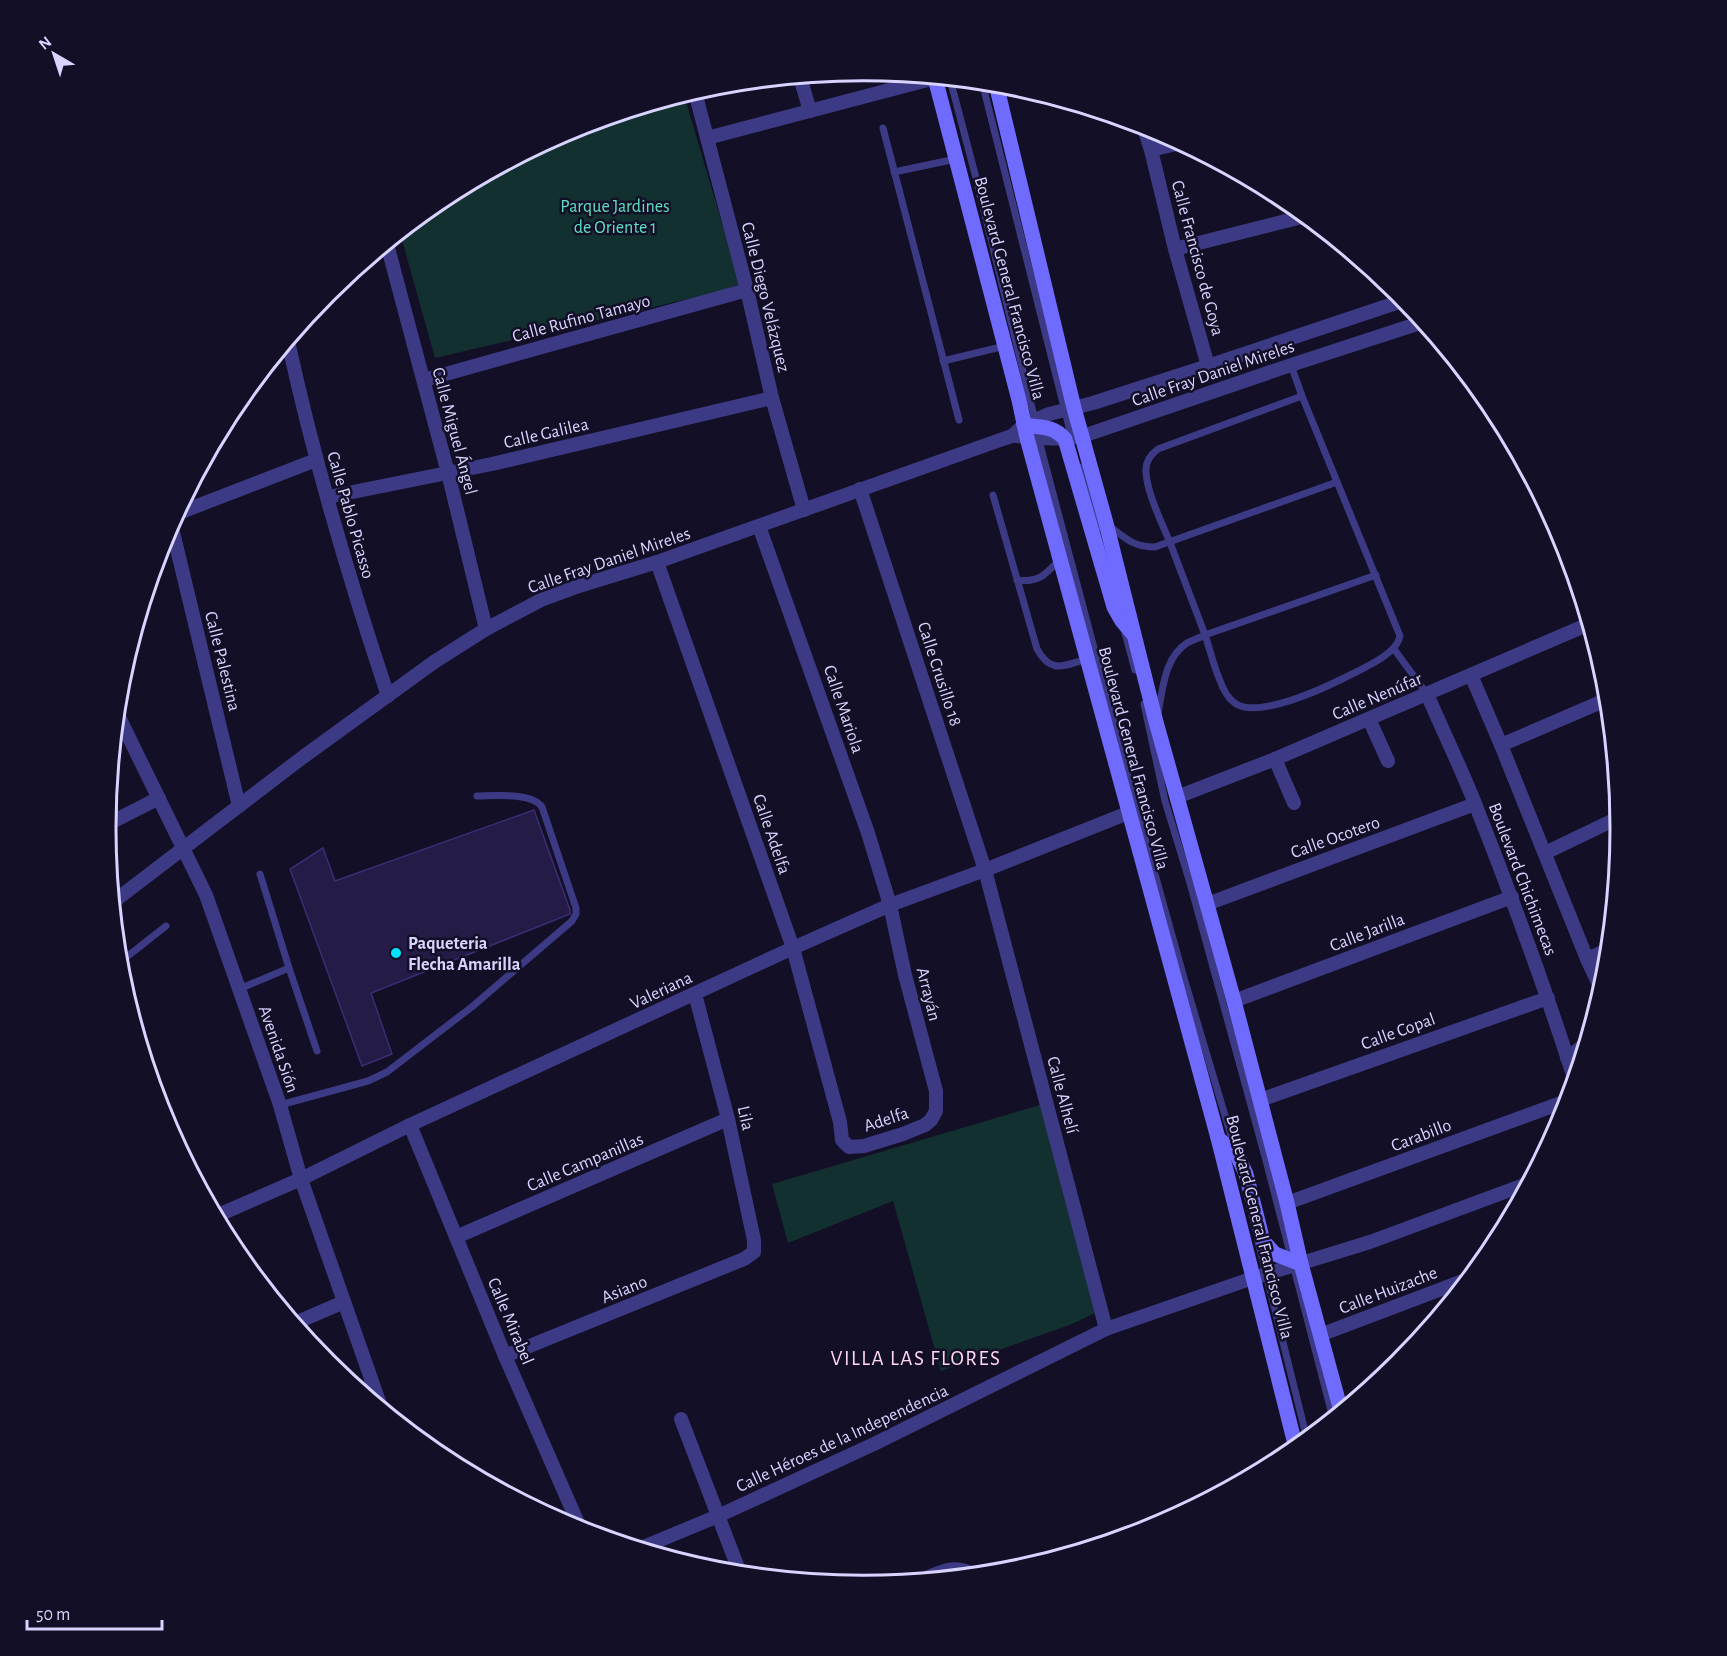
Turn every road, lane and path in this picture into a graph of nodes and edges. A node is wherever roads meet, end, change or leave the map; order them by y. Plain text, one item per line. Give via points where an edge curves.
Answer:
1 (802, 84) edge
2 (918, 84) edge
3 (941, 85) edge
4 (943, 85) edge
5 (984, 91) edge
6 (998, 93) edge
7 (696, 100) edge
8 (810, 111) junction
9 (883, 128) dead end
10 (1147, 137) edge
11 (706, 138) junction
12 (1167, 146) edge
13 (1151, 150) junction
14 (956, 159) junction
15 (894, 172) junction
16 (1295, 219) edge
17 (1175, 249) junction
18 (389, 251) edge
19 (747, 290) junction
20 (1395, 303) edge
21 (1415, 325) edge
22 (1005, 346) junction
23 (290, 350) edge
24 (943, 361) junction
25 (1291, 365) junction
26 (1208, 366) junction
27 (424, 380) junction
28 (1302, 396) junction
29 (772, 398) junction
30 (1069, 409) junction
31 (959, 420) dead end
32 (1029, 431) junction
33 (1073, 438) junction
34 (316, 460) junction
35 (448, 473) junction
36 (1338, 482) junction
37 (860, 489) junction
38 (993, 495) dead end
39 (328, 496) junction
40 (189, 509) edge
41 (804, 510) junction
42 (1106, 523) junction
43 (759, 526) junction
44 (175, 539) edge
45 (1170, 543) junction
46 (1060, 559) junction
47 (657, 562) junction
48 (1376, 575) junction
49 (1017, 580) junction
50 (1122, 621) junction
51 (1583, 627) edge
52 (486, 629) junction
53 (1205, 635) junction
54 (1135, 636) junction
55 (1394, 649) junction
56 (1087, 659) junction
57 (1471, 675) junction
58 (1427, 694) junction
59 (388, 696) junction
60 (1599, 703) edge
61 (1369, 719) junction
62 (1156, 722) junction
63 (124, 726) edge
64 (1501, 745) junction
65 (1275, 759) junction
66 (1388, 761) dead end
67 (477, 796) dead end
68 (1177, 797) junction
69 (159, 798) junction
70 (1294, 803) dead end
71 (1476, 804) junction
72 (239, 806) junction
73 (1128, 813) junction
74 (116, 820) edge
75 (1610, 822) edge
76 (183, 849) junction
77 (1545, 853) junction
78 (985, 870) junction
79 (260, 874) dead end
80 (120, 897) edge
81 (1512, 897) junction
82 (1207, 904) junction
83 (890, 905) junction
84 (166, 926) dead end
85 (793, 948) junction
86 (1599, 953) edge
87 (128, 956) edge
88 (1587, 959) junction
89 (289, 968) junction
90 (1595, 977) edge
91 (239, 989) junction
92 (695, 994) junction
93 (1548, 998) junction
94 (1234, 1001) junction
95 (317, 1051) dead end
96 (1576, 1051) edge
97 (1567, 1058) junction
98 (1571, 1069) edge
99 (936, 1091) joint
100 (1260, 1100) junction
101 (1558, 1104) edge
102 (280, 1105) junction
103 (728, 1119) junction
104 (840, 1122) joint
105 (410, 1125) junction
106 (1218, 1138) junction
107 (1237, 1155) junction
108 (301, 1179) junction
109 (1518, 1187) edge
110 (1287, 1203) junction
111 (224, 1213) edge
112 (456, 1237) junction
113 (754, 1252) joint
114 (1295, 1264) junction
115 (1259, 1276) junction
116 (1455, 1284) edge
117 (344, 1302) junction
118 (301, 1320) edge
119 (1106, 1329) junction
120 (1320, 1335) junction
121 (505, 1356) junction
122 (377, 1395) edge
123 (1339, 1404) edge
124 (1331, 1410) edge
125 (681, 1419) dead end
126 (1305, 1431) edge
127 (1294, 1438) edge
128 (718, 1516) junction
129 (575, 1517) edge
130 (651, 1544) edge
131 (737, 1564) edge
132 (961, 1569) edge
133 (945, 1570) edge

1 - 8 street
2 - 8 street
3 - 14 main road, Boulevard General Francisco Villa
4 - 32 lane via 981,197
5 - 30 lane
6 - 30 main road, Boulevard General Francisco Villa
7 - 11 street, Calle Diego Velázquez
8 - 11 street
9 - 15 lane
10 - 13 street, Calle Francisco de Goya
11 - 19 street, Calle Diego Velázquez
12 - 13 street
13 - 17 street, Calle Francisco de Goya
14 - 15 lane
14 - 22 main road, Boulevard General Francisco Villa
15 - 24 lane
16 - 17 street
17 - 26 street, Calle Francisco de Goya
18 - 27 street, Calle Miguel Ángel
19 - 27 street, Calle Rufino Tamayo
19 - 29 street, Calle Diego Velázquez
20 - 26 street, Calle Fray Daniel Mireles
21 - 25 street, Calle Fray Daniel Mireles
22 - 24 lane
22 - 32 main road, Boulevard General Francisco Villa
23 - 34 street, Calle Pablo Picasso
24 - 31 lane
25 - 28 lane
25 - 33 street, Calle Fray Daniel Mireles
26 - 30 street, Calle Fray Daniel Mireles
27 - 35 street, Calle Miguel Ángel
28 - 36 lane
28 - 45 lane via 1151,454 1146,473
29 - 35 street, Calle Galilea
29 - 41 street, Calle Diego Velázquez
30 - 32 street, Calle Fray Daniel Mireles
30 - 33 main road, Boulevard General Francisco Villa
32 - 33 main road via 1051,428
32 - 37 street, Calle Fray Daniel Mireles
32 - 46 main road, Boulevard General Francisco Villa
32 - 107 lane
33 - 42 main road, Boulevard General Francisco Villa
33 - 50 main road via 1114,607
34 - 39 street, Calle Pablo Picasso
34 - 40 street
35 - 39 street, Calle Galilea
35 - 52 street, Calle Miguel Ángel
36 - 45 lane
36 - 48 lane
37 - 41 street, Calle Fray Daniel Mireles
37 - 78 street, Calle Crusillo 18
38 - 49 lane
39 - 59 street, Calle Pablo Picasso
41 - 43 street, Calle Fray Daniel Mireles
42 - 45 lane via 1141,547
42 - 54 main road, Boulevard General Francisco Villa
43 - 47 street, Calle Fray Daniel Mireles
43 - 83 street, Calle Mariola
44 - 72 street, Calle Palestina
45 - 53 lane
46 - 49 lane via 1040,578 1029,582
46 - 56 main road, Boulevard General Francisco Villa
47 - 52 street, Calle Fray Daniel Mireles via 541,600
47 - 85 street, Calle Adelfa
48 - 53 lane
48 - 55 lane via 1399,629 1399,643
49 - 56 lane via 1037,649 1044,660 1060,665
50 - 54 main road
50 - 114 lane via 1165,801
51 - 57 street, Calle Nenúfar
52 - 59 street, Calle Fray Daniel Mireles
53 - 55 lane via 1222,685 1231,699 1245,707 1273,706 1328,686
53 - 62 lane via 1187,644 1169,666
54 - 62 main road, Boulevard General Francisco Villa
55 - 58 lane
56 - 73 main road, Boulevard General Francisco Villa
57 - 58 street, Calle Nenúfar
57 - 64 street, Boulevard Chichimecas
58 - 61 street, Calle Nenúfar
58 - 71 street, Boulevard Chichimecas
59 - 72 street, Calle Fray Daniel Mireles
60 - 64 street
61 - 65 street, Calle Nenúfar
61 - 66 street
62 - 68 main road, Boulevard General Francisco Villa
63 - 69 street, Avenida Sión
64 - 77 street, Boulevard Chichimecas
65 - 68 street, Calle Nenúfar
65 - 70 street
67 - 102 lane via 539,802 576,915 473,1006 387,1072 368,1082
68 - 82 main road, Boulevard General Francisco Villa
69 - 74 street
69 - 76 street, Avenida Sión
71 - 81 street, Boulevard Chichimecas
71 - 82 street, Calle Ocotero
72 - 76 street, Calle Fray Daniel Mireles
73 - 78 street, Valeriana
73 - 106 main road, Boulevard General Francisco Villa
75 - 77 street
76 - 80 street, Calle Fray Daniel Mireles
76 - 91 street, Avenida Sión via 206,895
77 - 88 street, Boulevard Chichimecas
78 - 83 street, Valeriana
78 - 119 street, Calle Alhelí
79 - 89 lane
81 - 93 street, Boulevard Chichimecas
81 - 94 street, Calle Jarilla
82 - 94 main road, Boulevard General Francisco Villa
83 - 85 street, Valeriana
83 - 99 street, Arrayán
84 - 87 lane
85 - 92 street, Valeriana
85 - 104 street, Calle Adelfa
86 - 88 street
88 - 90 street, Boulevard Chichimecas
89 - 91 lane
89 - 95 lane
91 - 102 street, Avenida Sión
92 - 103 street, Lila
92 - 105 street, Valeriana
93 - 97 street, Boulevard Chichimecas
93 - 100 street, Calle Copal
94 - 100 main road, Boulevard General Francisco Villa
96 - 97 street
97 - 98 street, Boulevard Chichimecas
99 - 104 street, Adelfa via 936,1111 931,1120 903,1134 849,1147 842,1140
100 - 110 main road, Boulevard General Francisco Villa
101 - 110 street, Carabillo
102 - 108 street, Avenida Sión
103 - 112 street, Calle Campanillas
103 - 113 street, Lila
105 - 108 street, Valeriana
105 - 112 street, Calle Mirabel
106 - 107 main road
106 - 115 main road, Boulevard General Francisco Villa
107 - 114 main road via 1246,1173 1263,1241 1275,1254
107 - 115 lane
108 - 111 street, Valeriana
108 - 117 street, Avenida Sión
109 - 114 street, Calle Héroes de la Independencia via 1370,1242
110 - 114 main road, Boulevard General Francisco Villa
112 - 121 street, Calle Mirabel
113 - 121 street, Asiano
114 - 115 street, Calle Héroes de la Independencia
114 - 120 main road, Boulevard General Francisco Villa
114 - 124 lane
115 - 119 street, Calle Héroes de la Independencia
115 - 126 lane
115 - 127 main road, Boulevard General Francisco Villa
116 - 120 street, Calle Huizache
117 - 118 street
117 - 122 street, Avenida Sión
119 - 128 street, Calle Héroes de la Independencia
120 - 123 main road, Boulevard General Francisco Villa
121 - 129 street, Calle Mirabel
125 - 128 street
128 - 130 street, Calle Héroes de la Independencia
128 - 131 street
132 - 133 street

